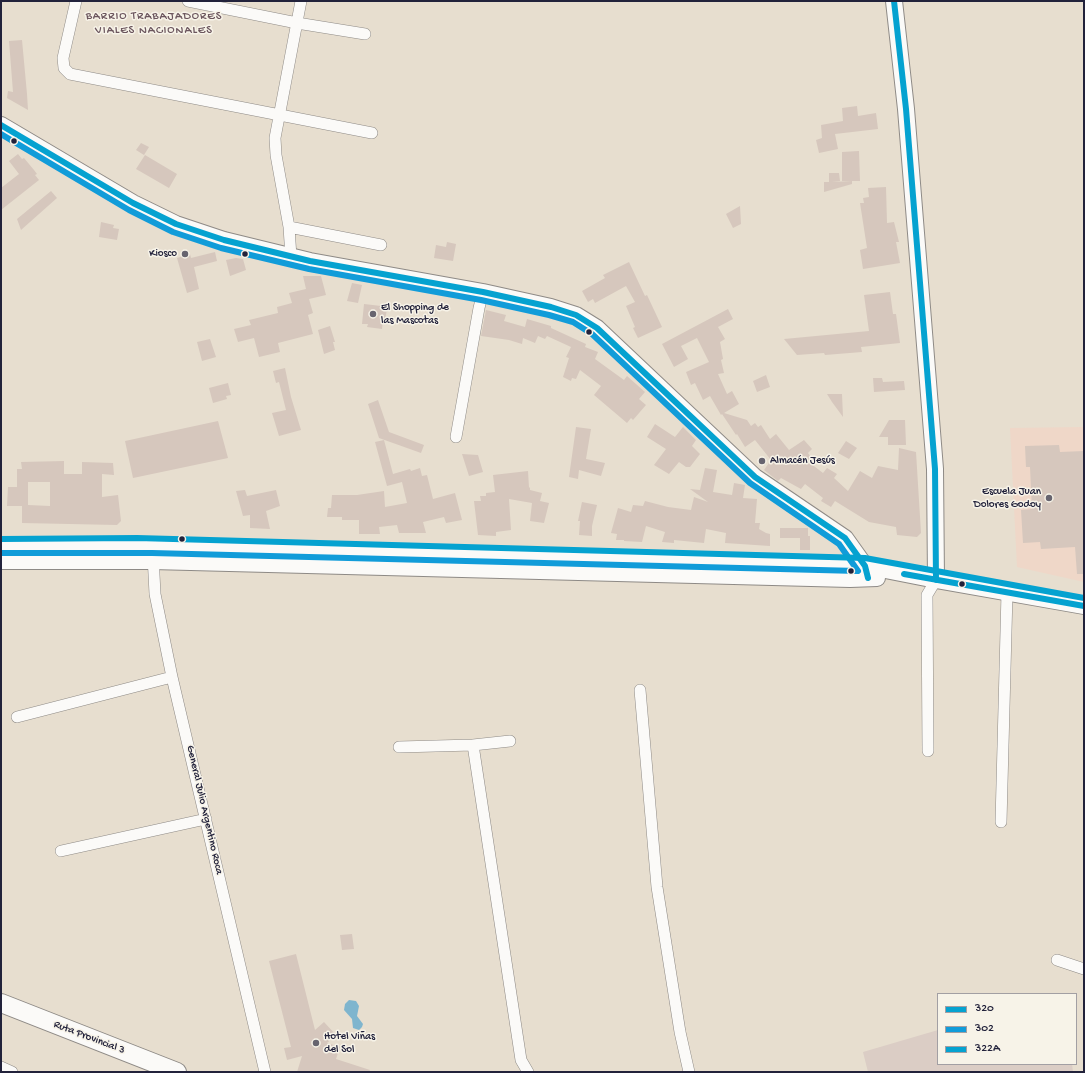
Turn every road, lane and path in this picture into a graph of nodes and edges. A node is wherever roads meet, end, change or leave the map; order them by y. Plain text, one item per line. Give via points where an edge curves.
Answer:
1 (76, 1) edge
2 (188, 1) edge
3 (301, 1) edge
4 (894, 1) edge
5 (297, 23) junction
6 (365, 34) dead end
7 (279, 115) junction
8 (1, 125) edge
9 (372, 133) dead end
10 (289, 227) junction
11 (381, 245) dead end
12 (291, 257) junction
13 (483, 292) junction
14 (456, 437) dead end
15 (1, 547) edge
16 (153, 554) junction
17 (1, 560) edge
18 (867, 572) junction
19 (936, 580) junction
20 (1007, 592) junction
21 (1084, 606) edge
22 (172, 677) junction
23 (640, 690) dead end
24 (17, 717) dead end
25 (510, 741) dead end
26 (473, 745) junction
27 (399, 747) dead end
28 (928, 751) dead end
29 (206, 819) junction
30 (1001, 822) dead end
31 (61, 851) dead end
32 (1058, 960) dead end
33 (1084, 969) edge
34 (1, 1003) edge
35 (1, 1067) edge
36 (12, 1072) edge
37 (178, 1072) edge
38 (265, 1072) edge
39 (528, 1072) edge
40 (689, 1072) edge

1 - 7 street via 63,58 64,68 70,74
2 - 5 street
3 - 5 street
4 - 19 street via 906,110 935,469
5 - 6 street
5 - 7 street
7 - 9 street
7 - 10 street via 275,138 276,154
8 - 12 street via 133,203 176,224 224,240
10 - 11 street
10 - 12 street
12 - 13 street
13 - 14 street
13 - 18 street via 551,307 589,322 682,406 755,477 845,538
15 - 16 street
16 - 17 street
16 - 18 street via 182,548 436,562 844,579
16 - 22 street, General Julio Argentino Roca via 155,594
18 - 19 street
19 - 20 street
19 - 28 street via 927,594
20 - 21 street
20 - 30 street
22 - 24 street
22 - 29 street, General Julio Argentino Roca
23 - 40 street via 657,887 680,1032
25 - 26 street
26 - 27 street
26 - 39 street via 521,1060
29 - 31 street
29 - 38 street, General Julio Argentino Roca
32 - 33 street
34 - 37 main road, Ruta Provincial 3
35 - 36 street

